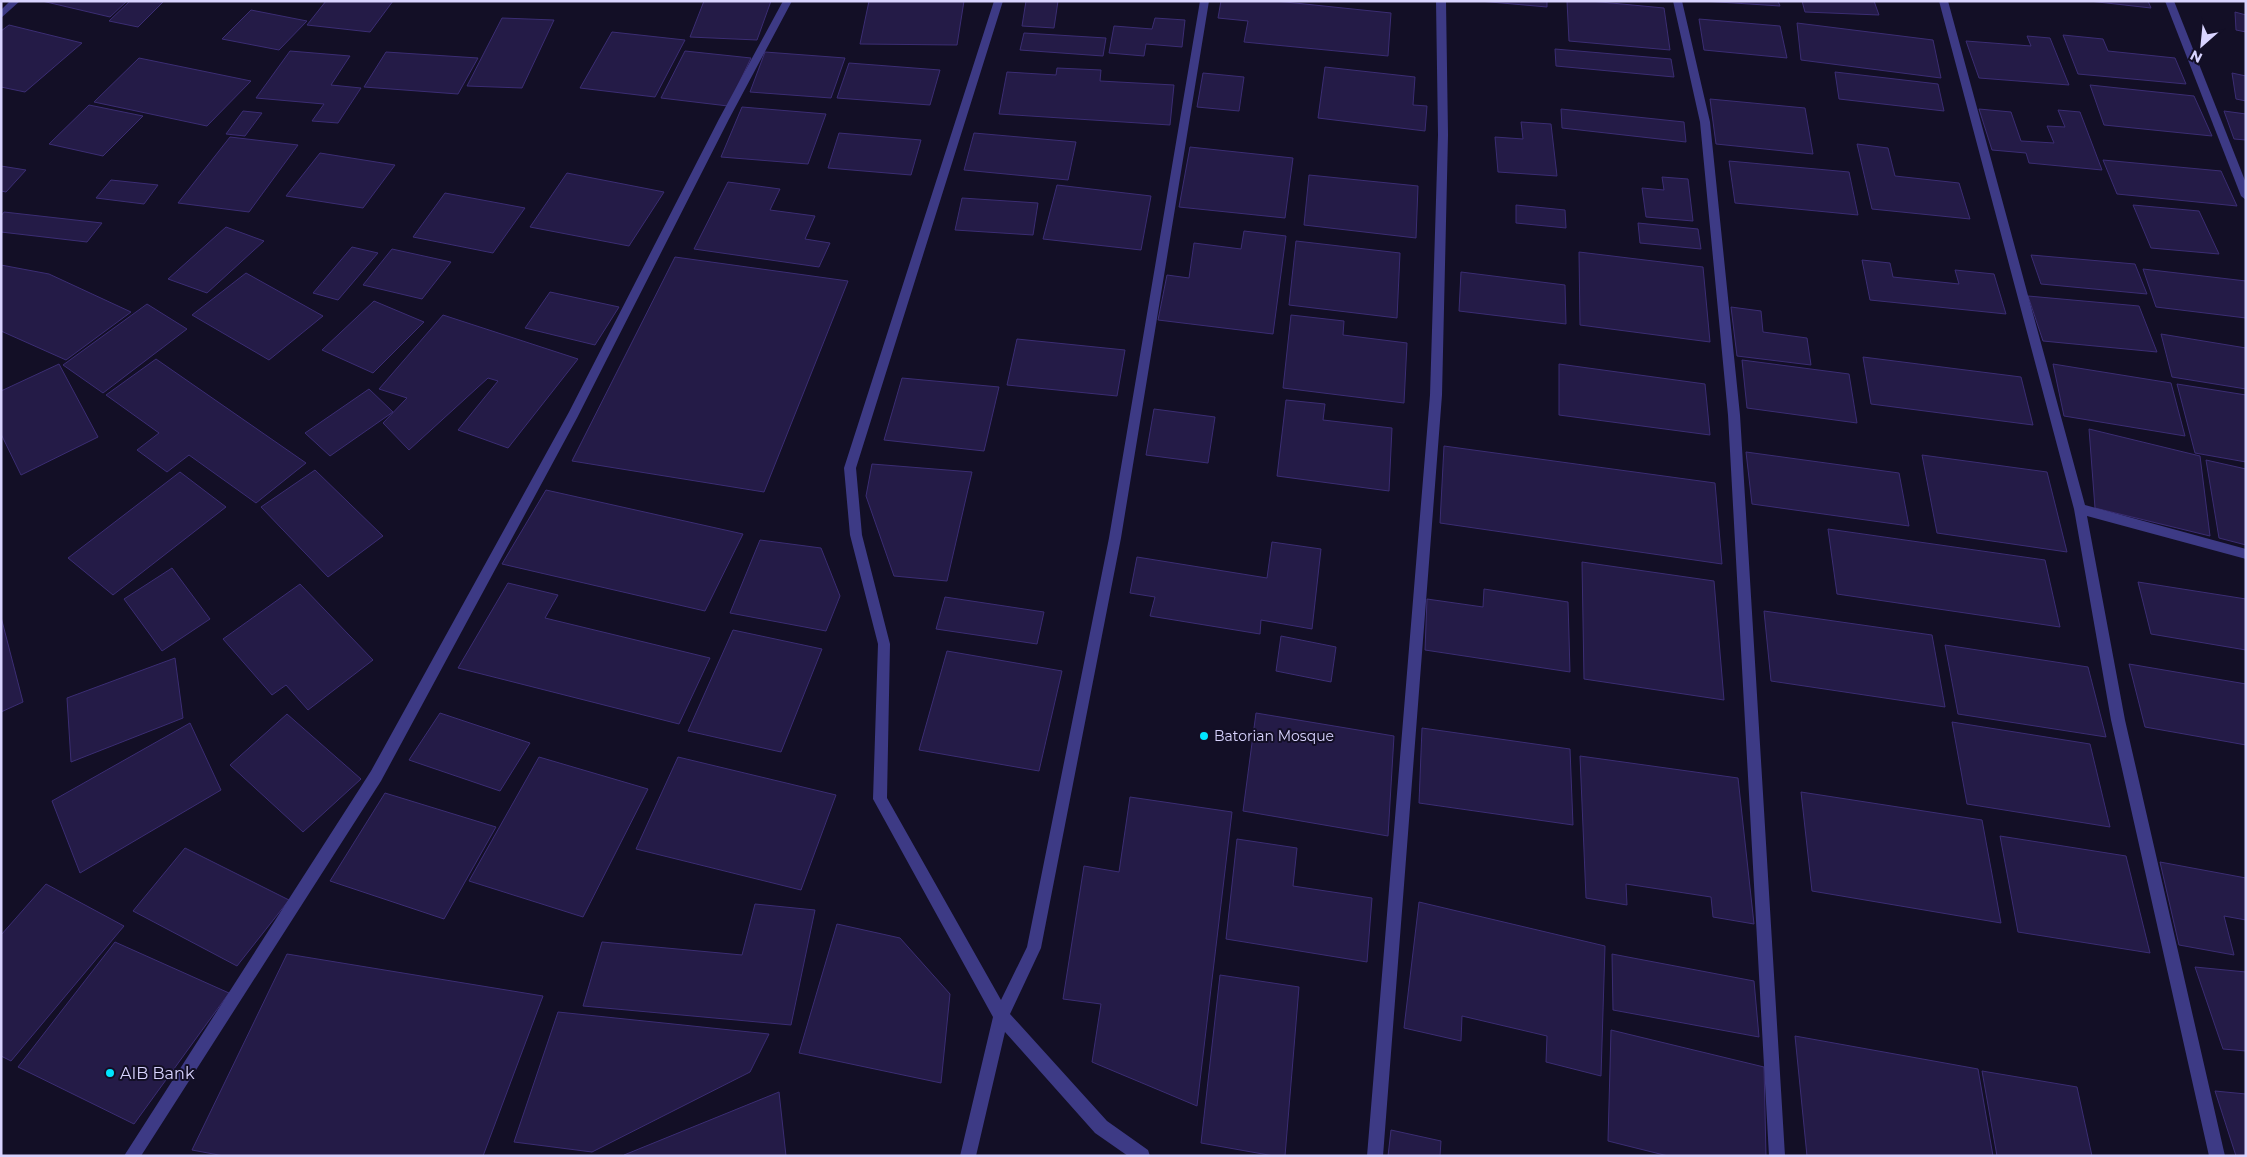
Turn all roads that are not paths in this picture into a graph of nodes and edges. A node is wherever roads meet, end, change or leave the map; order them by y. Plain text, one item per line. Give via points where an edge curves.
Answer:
1 (16, 1) edge
2 (788, 1) edge
3 (999, 1) edge
4 (1205, 1) edge
5 (1441, 1) edge
6 (1677, 1) edge
7 (1943, 1) edge
8 (2169, 1) edge
9 (1, 15) edge
10 (2246, 196) edge
11 (2080, 509) junction
12 (2246, 554) edge
13 (1001, 1016) junction
14 (132, 1156) edge
15 (968, 1156) edge
16 (1142, 1156) edge
17 (1375, 1156) edge
18 (1777, 1156) edge
19 (2217, 1156) edge

1 - 9 street
2 - 14 street via 724,118 573,415 376,776
3 - 13 street via 850,468 856,535 884,644 880,799
4 - 13 street via 1115,538 1034,948
5 - 17 street via 1443,135 1436,395
6 - 18 street via 1705,122 1734,415
7 - 11 street
8 - 10 street
11 - 12 street
11 - 19 street via 2118,720
13 - 15 street
13 - 16 street via 1101,1127

